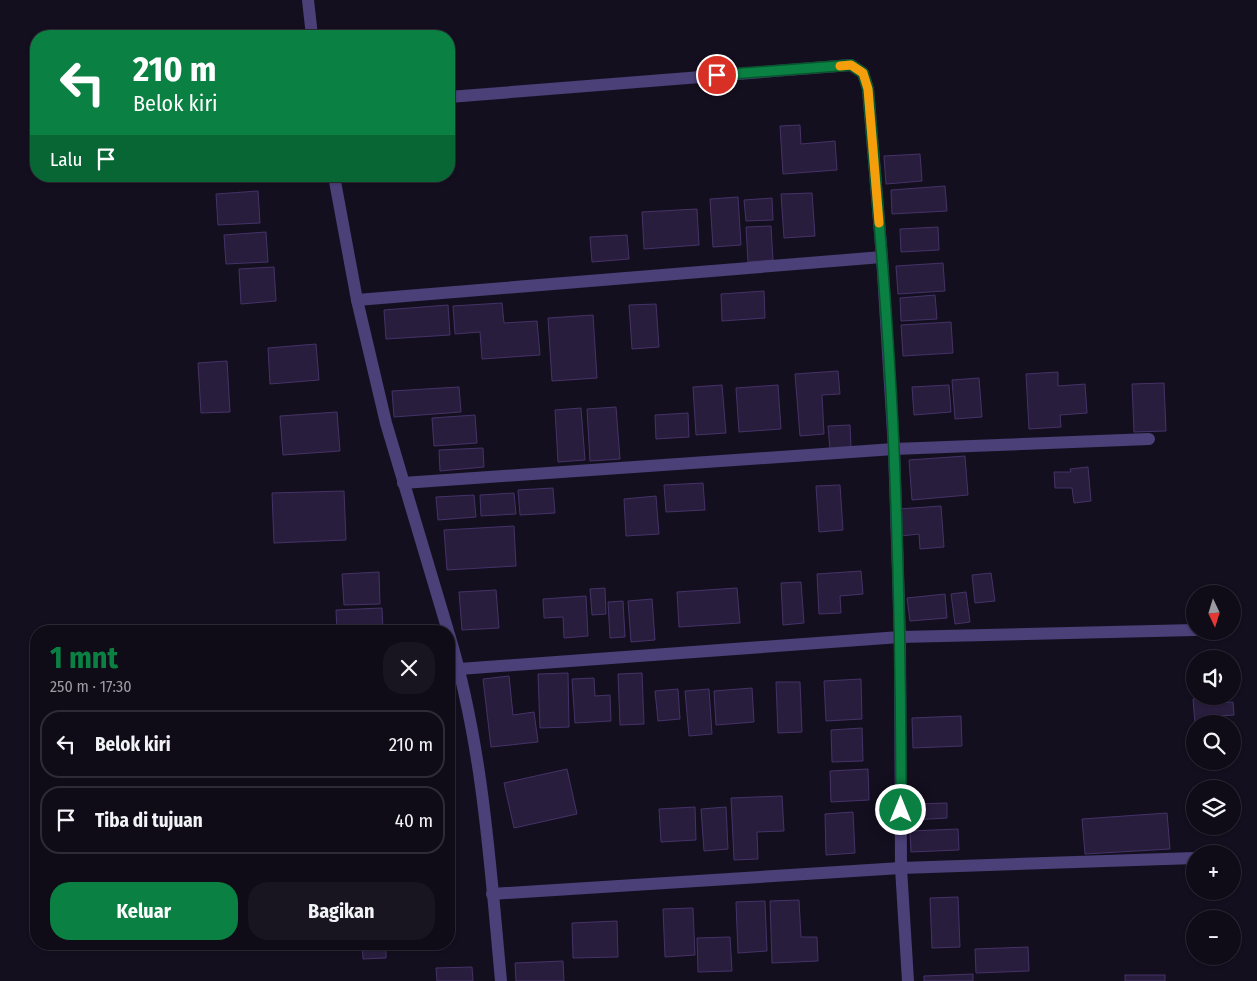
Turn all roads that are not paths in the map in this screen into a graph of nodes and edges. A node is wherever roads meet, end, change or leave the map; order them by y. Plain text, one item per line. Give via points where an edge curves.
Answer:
1 (308, 0) edge
2 (311, 30) edge
3 (455, 97) edge
4 (335, 182) edge
5 (882, 256) junction
6 (357, 300) junction
7 (1150, 439) dead end
8 (894, 449) junction
9 (403, 483) junction
10 (446, 625) edge
11 (1186, 630) edge
12 (900, 637) junction
13 (455, 656) edge
14 (459, 669) junction
15 (1186, 858) edge
16 (901, 868) junction
17 (492, 894) junction
18 (500, 981) edge
19 (908, 981) edge

1 - 2 street
3 - 5 street via 851,65 863,73 868,89
4 - 6 street
5 - 6 street
5 - 8 street
6 - 9 street
7 - 8 street
8 - 9 street
8 - 12 street
9 - 10 street
11 - 12 street
12 - 14 street
12 - 16 street
13 - 14 street
14 - 17 street via 482,783
15 - 16 street
16 - 17 street
16 - 19 street
17 - 18 street

